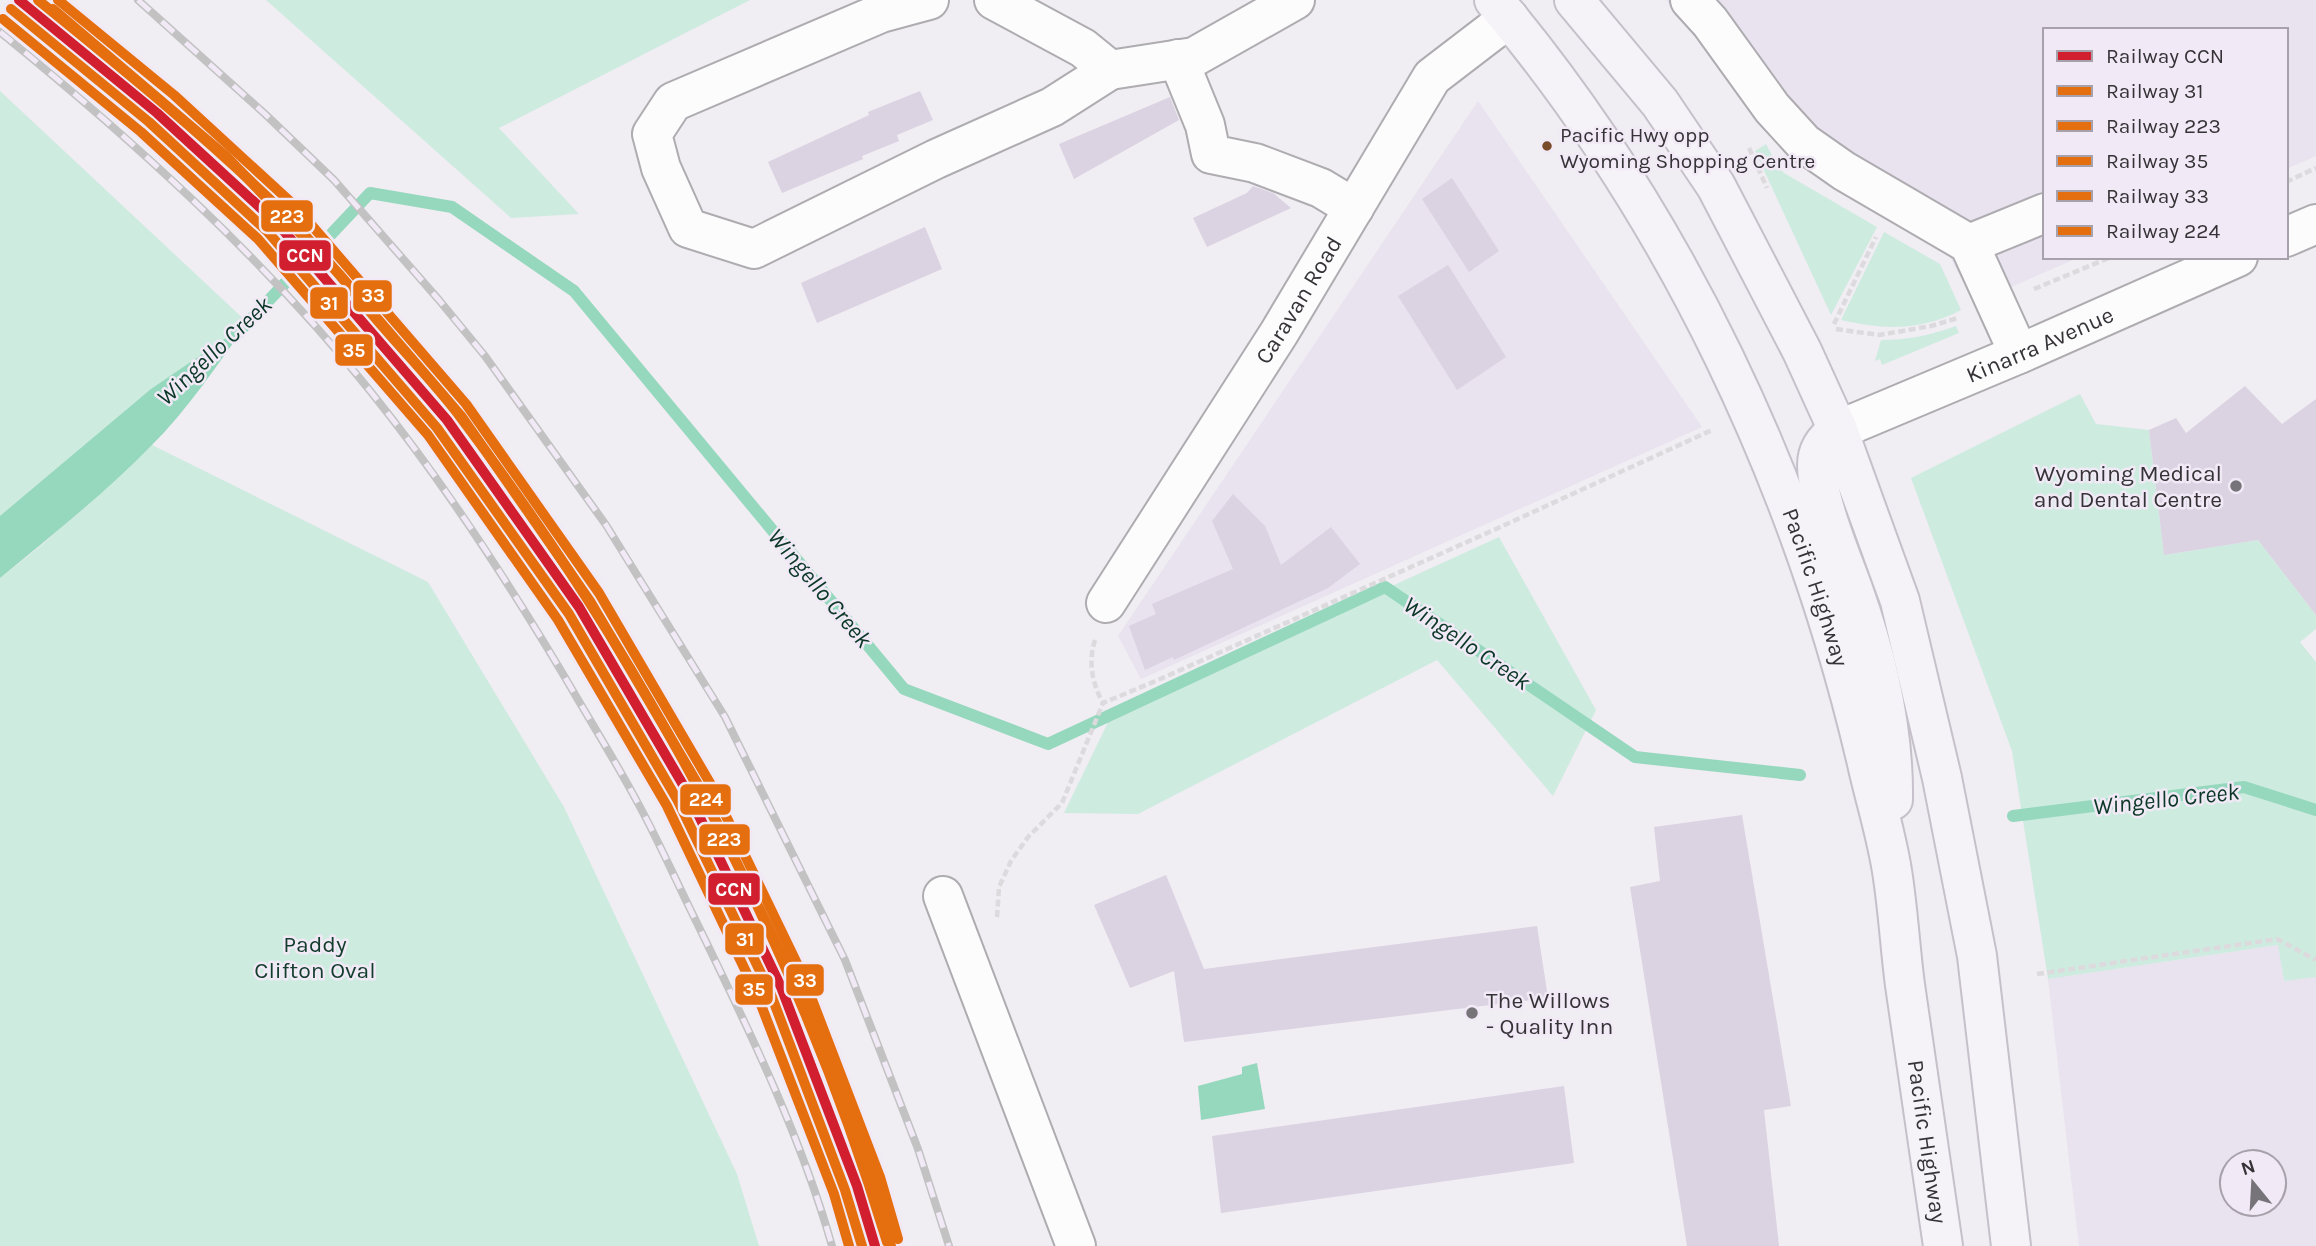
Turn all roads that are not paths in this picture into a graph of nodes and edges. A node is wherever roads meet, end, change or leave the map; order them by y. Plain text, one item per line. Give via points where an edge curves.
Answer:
1 (929, 0) edge
2 (994, 0) edge
3 (1295, 0) edge
4 (1574, 0) edge
5 (1690, 0) edge
6 (1502, 9) edge
7 (1178, 59) junction
8 (1110, 70) junction
9 (1353, 208) junction
10 (2043, 214) edge
11 (2316, 224) edge
12 (2288, 236) edge
13 (1969, 244) junction
14 (2233, 259) edge
15 (2018, 354) junction
16 (1838, 430) junction
17 (1106, 603) road end
18 (1892, 869) junction
19 (943, 896) dead end
20 (1076, 1246) edge
21 (1942, 1246) edge
22 (2011, 1246) edge

1 - 8 street via 881,13 673,102 652,134 661,168 688,228 754,248 1052,107
2 - 8 street via 1083,48
3 - 7 street via 1194,57
4 - 16 main road via 1660,103 1716,186
5 - 13 street via 1804,143
6 - 9 street, Caravan Road via 1432,77
6 - 18 main road, Pacific Highway via 1580,110 1633,192 1686,282 1743,398 1800,537 1836,649
7 - 8 street
7 - 9 street via 1205,125 1211,154 1255,163 1321,188
9 - 17 street, Caravan Road via 1279,333
10 - 13 street
11 - 12 street
13 - 15 street
14 - 15 street, Kinarra Avenue
15 - 16 street, Kinarra Avenue
16 - 18 main road via 1820,449 1818,474 1883,695 1893,771
16 - 22 main road via 1900,601 1942,778 1977,956
18 - 21 main road, Pacific Highway
19 - 20 street

